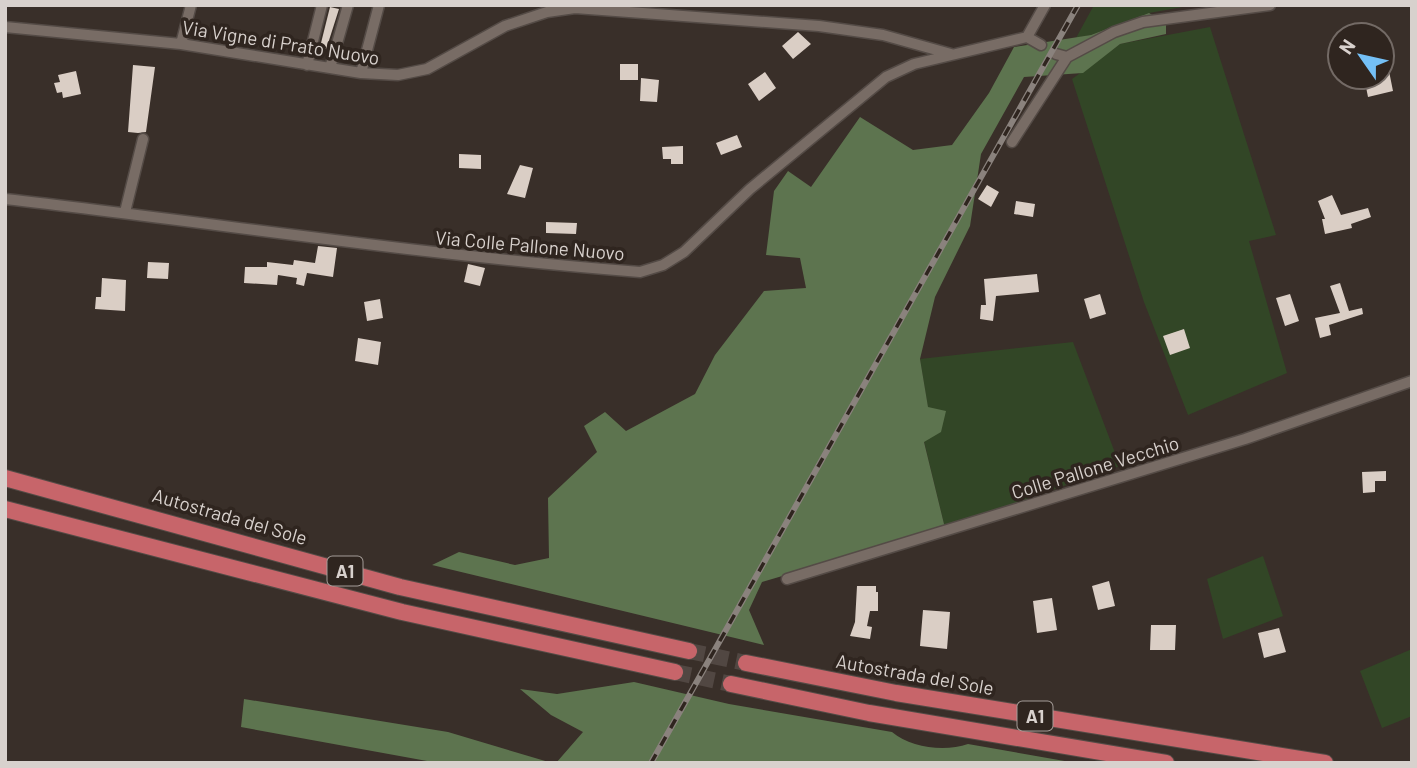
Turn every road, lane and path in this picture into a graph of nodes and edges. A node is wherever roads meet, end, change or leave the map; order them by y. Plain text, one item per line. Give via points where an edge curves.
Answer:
1 (191, 5) edge
2 (323, 5) edge
3 (348, 5) edge
4 (379, 5) edge
5 (1045, 5) edge
6 (1270, 5) edge
7 (5, 27) edge
8 (1027, 37) junction
9 (181, 44) junction
10 (1041, 45) dead end
11 (954, 55) junction
12 (307, 65) junction
13 (330, 68) junction
14 (361, 73) junction
15 (143, 139) dead end
16 (1012, 142) dead end
17 (5, 199) edge
18 (125, 212) junction
19 (1412, 380) edge
20 (5, 478) edge
21 (5, 509) edge
22 (787, 579) dead end
23 (689, 651) tunnel mouth
24 (746, 663) tunnel mouth
25 (675, 672) tunnel mouth
26 (731, 684) tunnel mouth
27 (1166, 763) edge
28 (1325, 763) edge

1 - 9 street
2 - 12 street
3 - 13 street
4 - 14 street
5 - 8 street
6 - 16 street via 1143,22 1062,55
7 - 9 street, Via Vigne di Prato Nuovo
8 - 10 street
8 - 11 street, Via Colle Pallone Nuovo
9 - 12 street, Via Vigne di Prato Nuovo
11 - 14 street, Via Vigne di Prato Nuovo via 883,35 819,26 575,8 505,26 419,71
11 - 18 street, Via Colle Pallone Nuovo via 906,67 878,83 750,189 684,252 640,272 453,257
12 - 13 street, Via Vigne di Prato Nuovo
13 - 14 street, Via Vigne di Prato Nuovo
15 - 18 street
17 - 18 street, Via Colle Pallone Nuovo
19 - 22 street, Colle Pallone Vecchio via 1245,439
20 - 23 highway, Autostrada del Sole / A1 via 400,587
21 - 25 highway, A1 via 402,612
24 - 28 highway, Autostrada del Sole / A1 via 896,693
26 - 27 highway, A1 via 869,713

